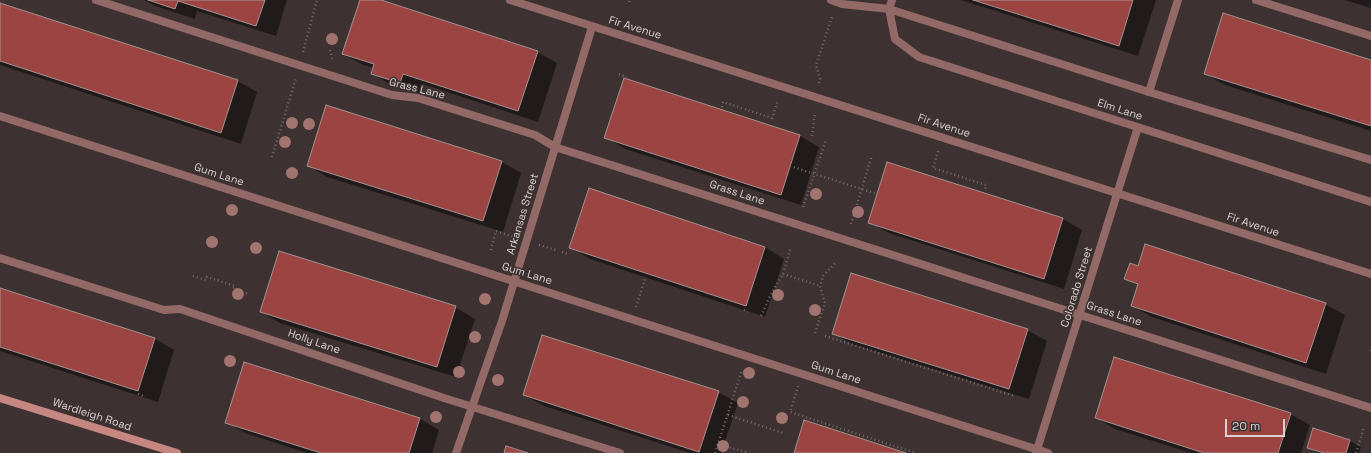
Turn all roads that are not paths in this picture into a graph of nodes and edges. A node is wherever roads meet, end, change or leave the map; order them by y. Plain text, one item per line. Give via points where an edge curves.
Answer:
1 (96, 0) edge
2 (510, 0) edge
3 (831, 0) edge
4 (892, 0) edge
5 (1178, 0) edge
6 (1256, 0) edge
7 (889, 9) junction
8 (592, 27) junction
9 (1371, 36) edge
10 (1149, 92) junction
11 (0, 116) edge
12 (1138, 127) junction
13 (555, 147) junction
14 (1371, 160) edge
15 (1118, 193) junction
16 (1371, 202) edge
17 (0, 258) edge
18 (1371, 274) edge
19 (514, 281) junction
20 (1080, 315) junction
21 (0, 398) edge
22 (471, 406) junction
23 (1371, 408) edge
24 (1037, 451) edge
25 (177, 453) edge
26 (456, 453) edge
27 (620, 453) edge
28 (1048, 453) edge

1 - 13 street, Grass Lane via 392,95 418,98 535,135
2 - 8 street, Fir Avenue
3 - 7 street via 842,4
4 - 7 street
5 - 10 street
6 - 9 street
7 - 10 street
7 - 12 street, Elm Lane via 895,39 919,57
8 - 13 street, Arkansas Street
8 - 15 street, Fir Avenue
10 - 14 street
11 - 19 street, Gum Lane
12 - 15 street, Colorado Street
12 - 16 street, Elm Lane
13 - 19 street, Arkansas Street
13 - 20 street, Grass Lane
15 - 18 street, Fir Avenue
15 - 20 street, Colorado Street
17 - 22 street, Holly Lane via 164,310 180,309
19 - 22 street, Arkansas Street
19 - 24 street, Gum Lane
20 - 23 street, Grass Lane
20 - 24 street, Colorado Street
21 - 25 main road, Wardleigh Road
22 - 26 street, Arkansas Street
22 - 27 street, Holly Lane
24 - 28 street, Gum Lane

